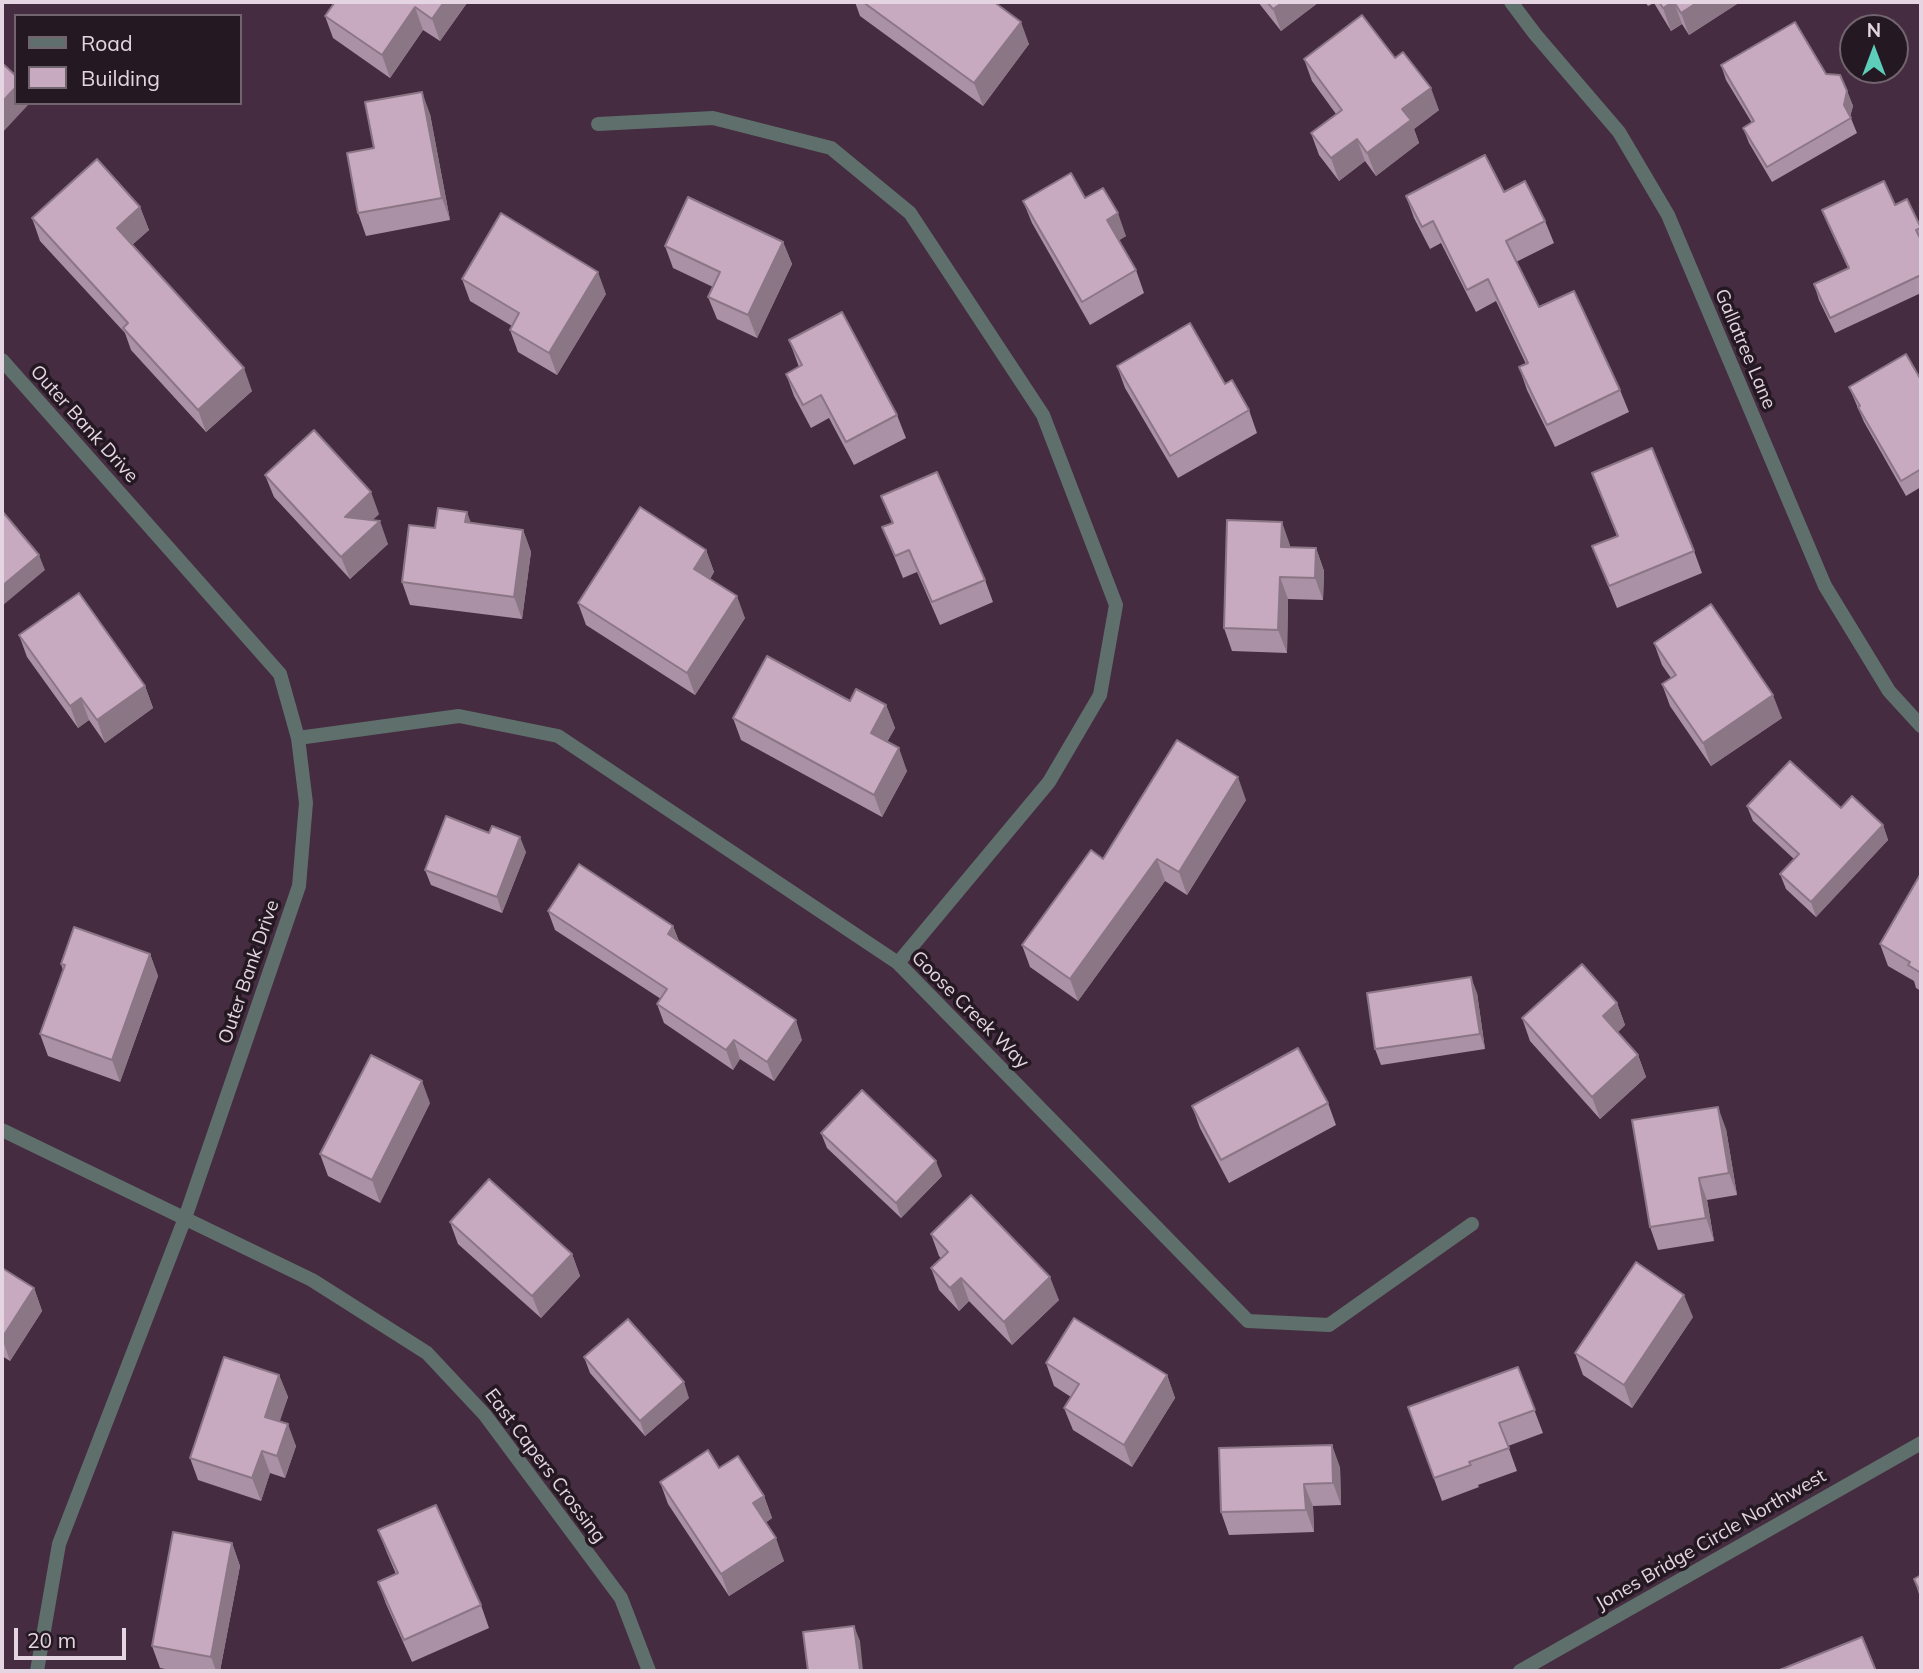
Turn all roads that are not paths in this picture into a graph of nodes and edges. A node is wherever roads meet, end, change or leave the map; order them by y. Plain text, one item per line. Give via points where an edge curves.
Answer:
1 (1511, 2) edge
2 (598, 124) dead end
3 (2, 360) edge
4 (1921, 726) edge
5 (298, 738) junction
6 (898, 963) junction
7 (2, 1130) edge
8 (185, 1218) junction
9 (1472, 1224) dead end
10 (1921, 1443) edge
11 (37, 1671) edge
12 (649, 1671) edge
13 (1520, 1671) edge

1 - 4 street, Gallatree Lane via 1619,132 1668,215 1825,586 1889,691
2 - 6 street via 713,118 831,148 910,213 1043,415 1116,605 1100,695 1049,782
3 - 5 street, Outer Bank Drive via 280,674
5 - 6 street, Goose Creek Way via 459,716 558,736
5 - 8 street, Outer Bank Drive via 306,803 299,886
6 - 9 street, Goose Creek Way via 1248,1321 1329,1325
7 - 8 street, East Capers Crossing
8 - 11 street, Outer Bank Drive via 59,1544
8 - 12 street, East Capers Crossing via 312,1280 427,1353 485,1415 621,1598
10 - 13 street, Jones Bridge Circle Northwest

